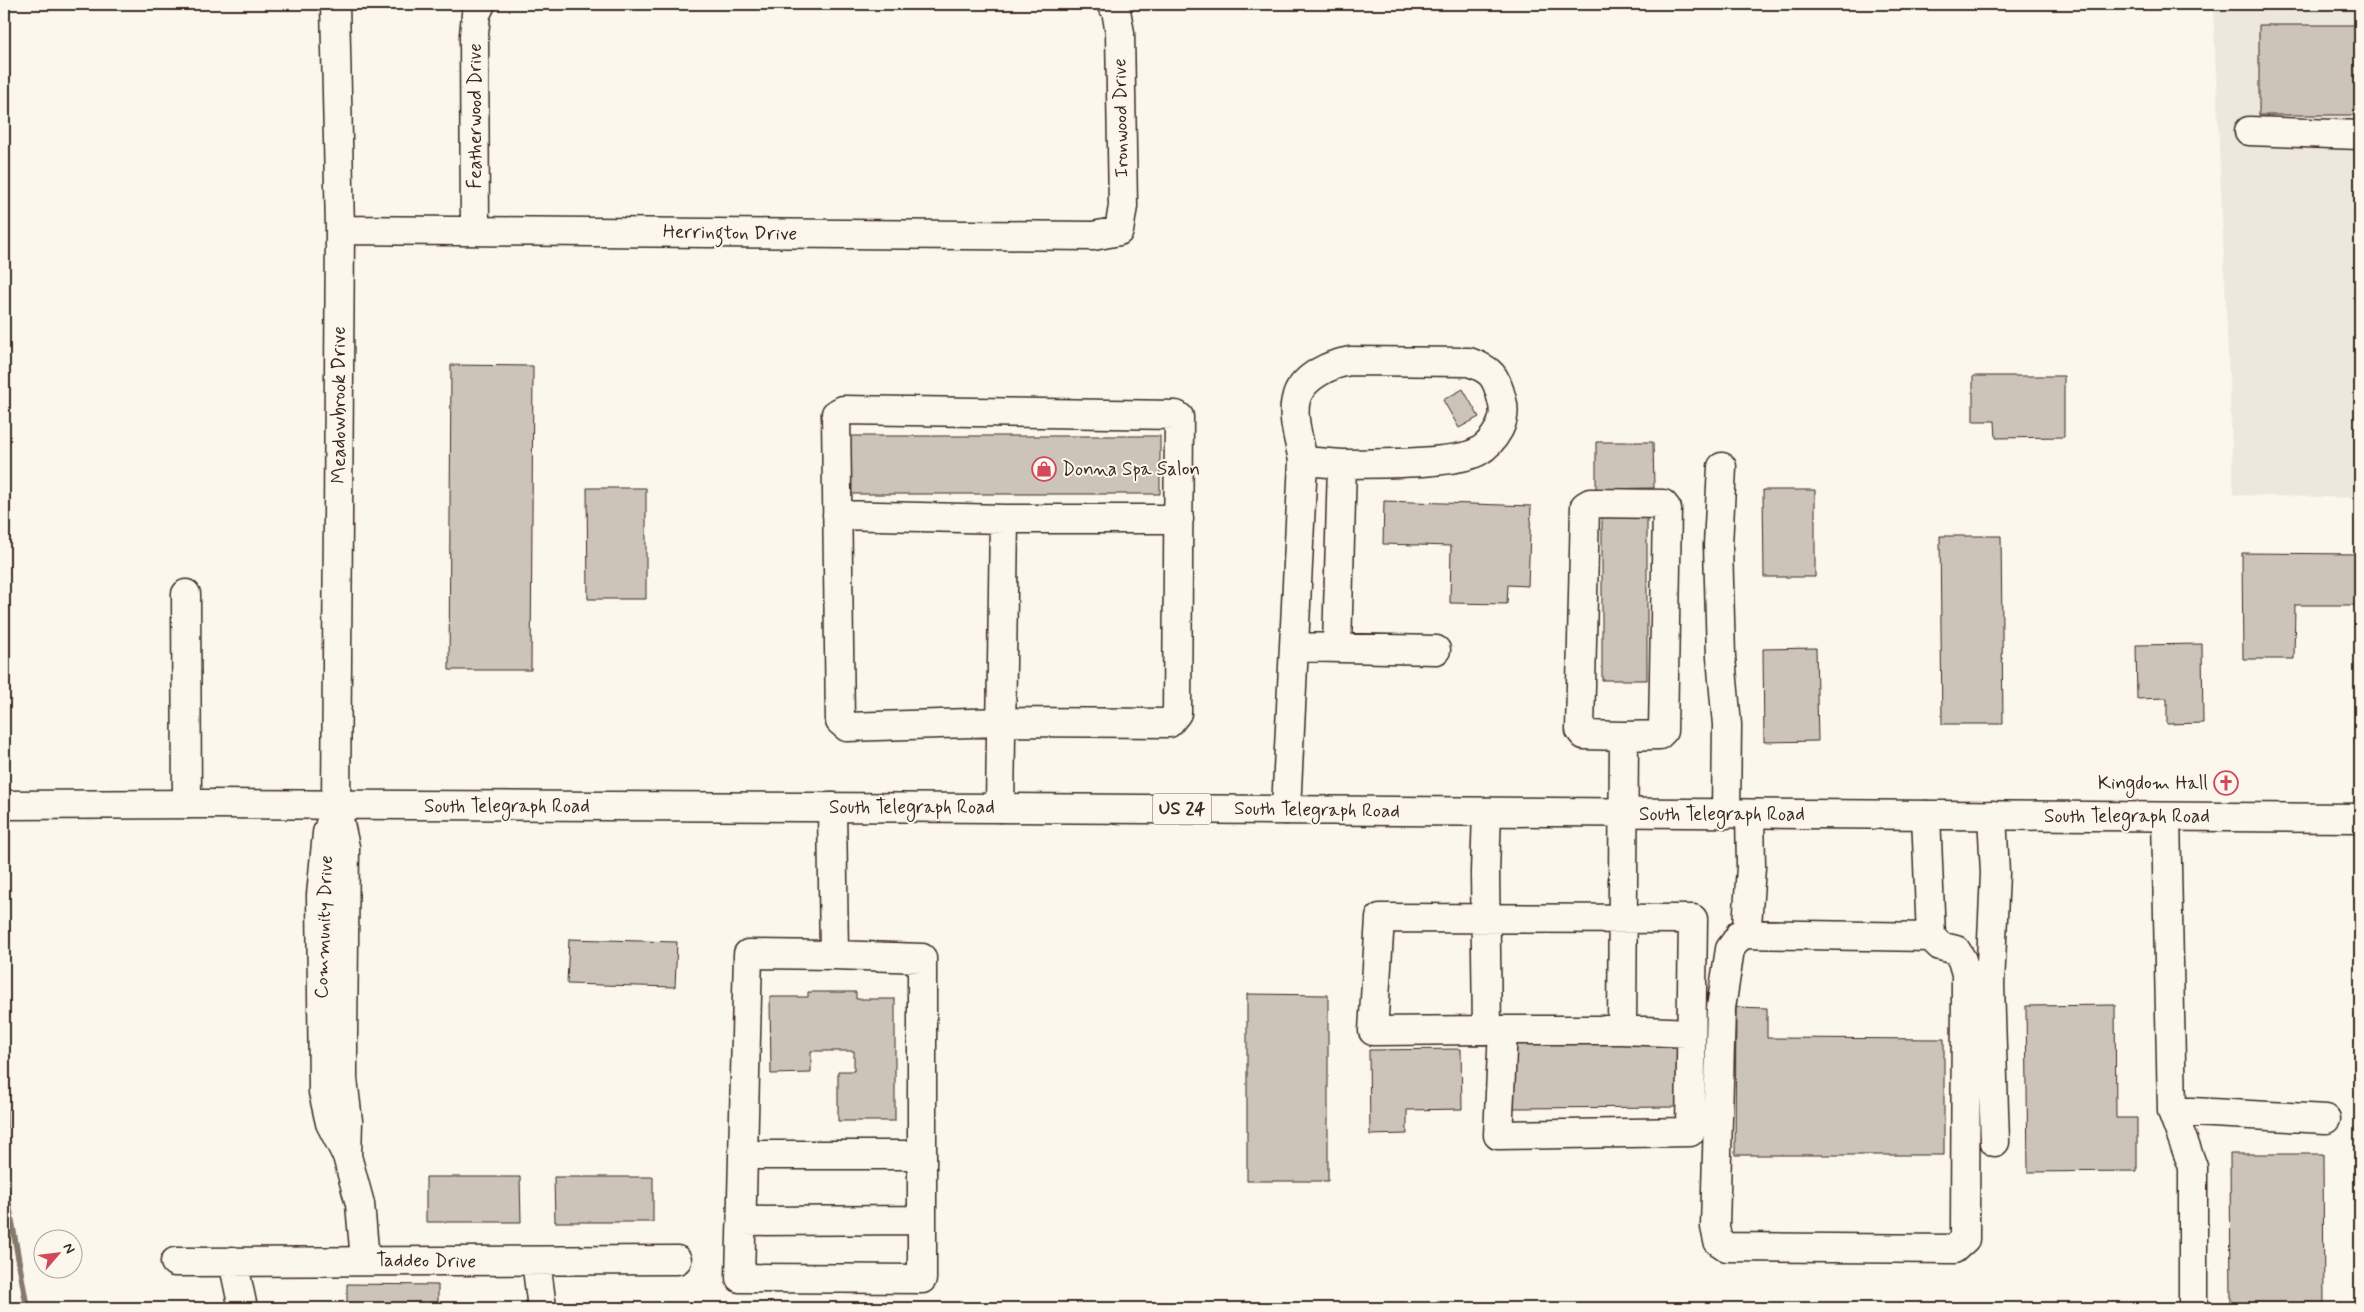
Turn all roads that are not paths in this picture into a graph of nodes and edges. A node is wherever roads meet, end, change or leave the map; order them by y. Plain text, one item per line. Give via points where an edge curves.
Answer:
1 (335, 4) edge
2 (481, 4) edge
3 (1113, 5) edge
4 (2249, 131) dead end
5 (2360, 135) edge
6 (340, 230) junction
7 (475, 230) junction
8 (1119, 231) joint
9 (1303, 461) junction
10 (1342, 464) junction
11 (1722, 467) dead end
12 (837, 515) junction
13 (1004, 519) junction
14 (1179, 519) junction
15 (186, 594) dead end
16 (1294, 647) junction
17 (1337, 648) junction
18 (1436, 650) dead end
19 (1001, 722) junction
20 (1624, 736) junction
21 (187, 804) junction
22 (4, 805) edge
23 (336, 806) junction
24 (832, 807) junction
25 (1000, 808) junction
26 (1286, 810) junction
27 (1486, 812) junction
28 (1625, 813) junction
29 (1738, 814) junction
30 (1926, 815) junction
31 (1992, 815) junction
32 (2166, 817) junction
33 (2360, 818) edge
34 (1486, 918) junction
35 (1624, 918) junction
36 (1740, 934) junction
37 (1931, 937) junction
38 (834, 955) junction
39 (1495, 1030) junction
40 (1622, 1030) junction
41 (1691, 1033) junction
42 (2172, 1111) junction
43 (2326, 1119) dead end
44 (1995, 1142) dead end
45 (743, 1154) junction
46 (922, 1155) junction
47 (742, 1220) junction
48 (922, 1220) junction
49 (365, 1260) junction
50 (677, 1260) dead end
51 (233, 1261) junction
52 (536, 1261) junction
53 (175, 1262) dead end
54 (243, 1308) edge
55 (542, 1308) edge
56 (2193, 1308) edge

1 - 6 street, Meadowbrook Drive
2 - 7 street, Featherwood Drive via 476,14 474,35
3 - 8 street, Ironwood Drive via 1120,33 1123,206
4 - 5 street
6 - 7 street, Herrington Drive
6 - 23 street, Meadowbrook Drive
7 - 8 street, Herrington Drive via 1093,236
9 - 10 street
9 - 10 street via 1296,417 1297,396 1312,377 1332,364 1350,361 1469,362 1487,368 1497,383 1504,419 1492,440 1478,452 1450,460
9 - 16 street
10 - 17 street
11 - 29 street via 1718,545 1721,656
12 - 13 street
12 - 14 street via 836,414 843,410 1176,415 1180,420
12 - 19 street via 842,725
13 - 14 street
13 - 19 street
14 - 19 street via 1174,719 1169,723
15 - 21 street
16 - 17 street
16 - 26 street
17 - 18 street
19 - 25 street
20 - 20 street via 1584,735 1580,730 1585,506 1590,503 1663,504 1667,509 1663,731 1659,735
20 - 28 street
21 - 22 street, South Telegraph Road / US 24
21 - 23 street, South Telegraph Road / US 24
23 - 24 street, South Telegraph Road / US 24
23 - 49 street, Community Drive via 327,833 321,895 332,994 323,1092 330,1124 347,1156 360,1204
24 - 25 street, South Telegraph Road / US 24
24 - 38 street
25 - 26 street, South Telegraph Road / US 24
26 - 27 street, South Telegraph Road / US 24
27 - 28 street, South Telegraph Road / US 24
27 - 34 street
28 - 29 street, South Telegraph Road / US 24
28 - 35 street
29 - 30 street, South Telegraph Road / US 24
29 - 36 street via 1751,867 1746,926
30 - 31 street, South Telegraph Road / US 24
30 - 37 street
31 - 32 street, South Telegraph Road / US 24
31 - 44 street via 1995,873 1990,985
32 - 33 street, South Telegraph Road / US 24
32 - 42 street
34 - 35 street
34 - 39 street
34 - 39 street via 1380,918 1373,1031
35 - 40 street
35 - 41 street via 1693,919
36 - 37 street
36 - 37 street via 1730,949 1720,1008 1715,1227 1718,1241 1727,1247 1954,1249 1965,1239 1966,974 1956,950 1940,946
38 - 45 street via 748,954
38 - 46 street via 922,958
39 - 40 street
39 - 41 street via 1498,1136 1690,1132
40 - 41 street
42 - 43 street
42 - 56 street via 2193,1167
45 - 46 street
45 - 47 street
46 - 48 street
47 - 48 street
47 - 48 street via 740,1278 922,1279
49 - 51 street, Taddeo Drive
49 - 52 street, Taddeo Drive
50 - 52 street, Taddeo Drive
51 - 53 street, Taddeo Drive
51 - 54 street
52 - 55 street

